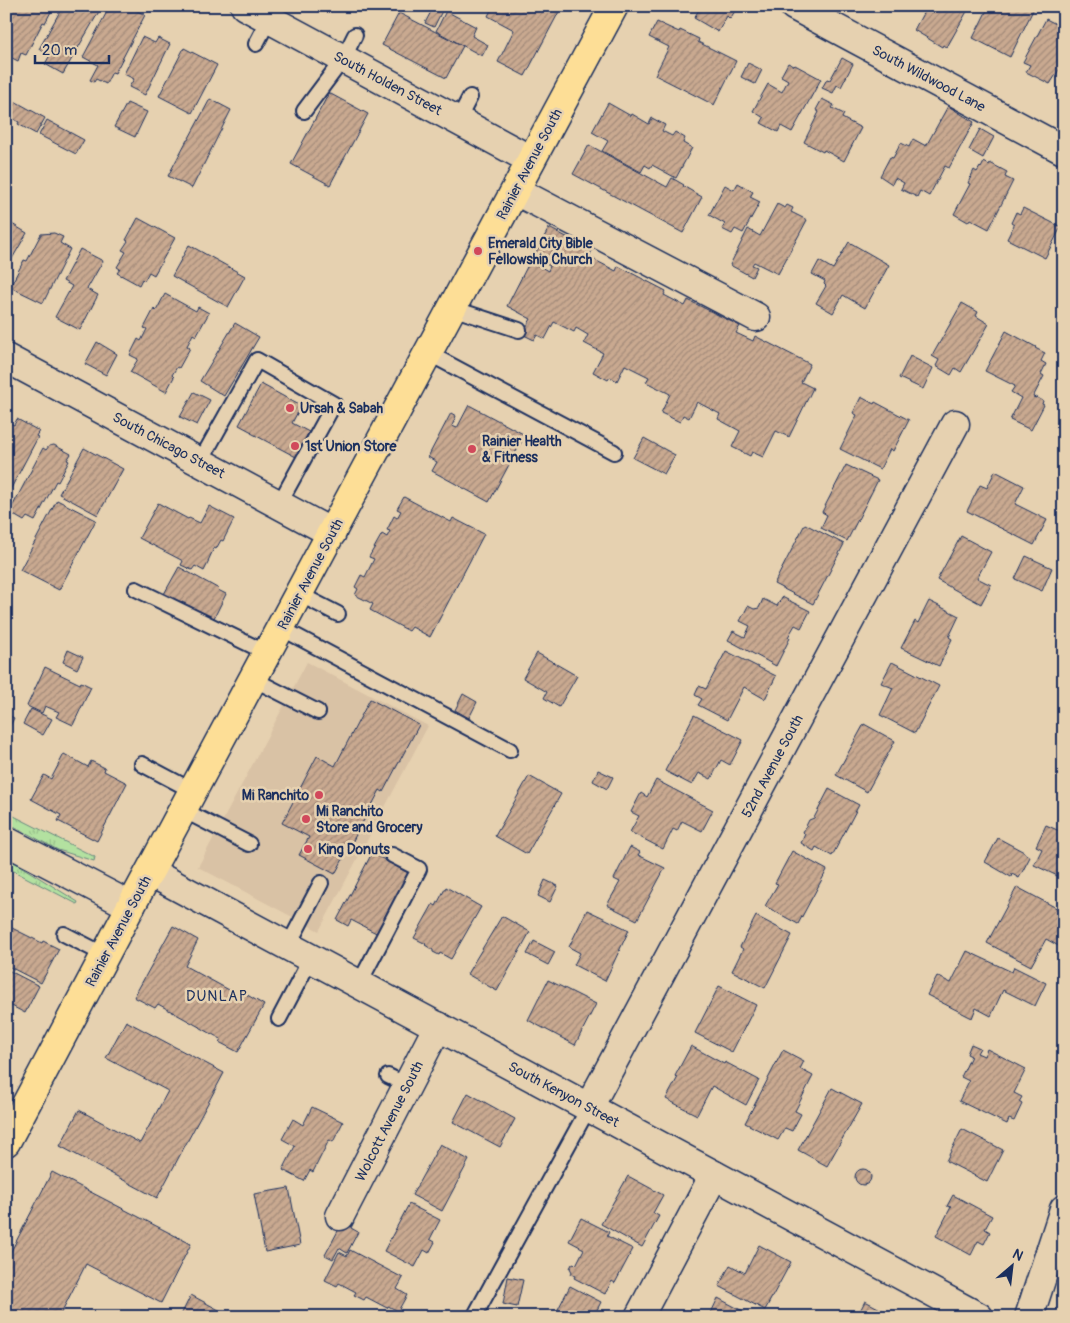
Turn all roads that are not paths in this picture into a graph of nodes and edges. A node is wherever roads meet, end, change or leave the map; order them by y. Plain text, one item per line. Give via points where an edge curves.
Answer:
1 (245, 6) edge
2 (614, 6) edge
3 (794, 6) edge
4 (269, 19) junction
5 (356, 35) dead end
6 (256, 44) dead end
7 (343, 59) junction
8 (304, 111) dead end
9 (1063, 150) edge
10 (531, 160) junction
11 (516, 191) junction
12 (452, 308) junction
13 (756, 316) dead end
14 (519, 330) dead end
15 (428, 353) junction
16 (6, 358) edge
17 (955, 424) dead end
18 (614, 452) dead end
19 (200, 462) junction
20 (280, 504) junction
21 (332, 533) junction
22 (136, 589) dead end
23 (299, 594) junction
24 (338, 614) dead end
25 (280, 628) junction
26 (267, 653) junction
27 (254, 679) junction
28 (318, 712) dead end
29 (510, 750) dead end
30 (142, 764) dead end
31 (188, 800) junction
32 (6, 841) edge
33 (249, 844) dead end
34 (392, 855) dead end
35 (150, 872) junction
36 (321, 883) dead end
37 (131, 906) junction
38 (64, 934) dead end
39 (299, 952) junction
40 (105, 955) junction
41 (359, 984) junction
42 (279, 1019) dead end
43 (438, 1026) junction
44 (589, 1107) junction
45 (6, 1142) edge
46 (714, 1175) junction
47 (1064, 1209) edge
48 (340, 1216) dead end
49 (474, 1317) edge
50 (639, 1317) edge
51 (979, 1317) edge
52 (1029, 1317) edge

1 - 4 street, South Holden Street
2 - 10 main road, Rainier Avenue South
3 - 9 street, South Wildwood Lane
4 - 6 lane
4 - 7 street, South Holden Street
5 - 7 lane
7 - 8 lane
7 - 10 street, South Holden Street via 464,109
10 - 11 main road, Rainier Avenue South
11 - 12 main road, Rainier Avenue South
11 - 13 street
12 - 14 lane
12 - 15 main road, Rainier Avenue South
15 - 18 lane
15 - 21 main road, Rainier Avenue South
16 - 19 street, South Chicago Street
17 - 44 street, 52nd Avenue South
19 - 20 street, South Chicago Street
19 - 20 lane via 257,360 334,404
20 - 21 street, South Chicago Street
21 - 23 main road, Rainier Avenue South
22 - 26 lane
23 - 24 lane
23 - 25 main road, Rainier Avenue South
25 - 26 main road, Rainier Avenue South
25 - 29 lane
26 - 27 main road, Rainier Avenue South
27 - 28 lane
27 - 31 main road, Rainier Avenue South
30 - 31 lane
31 - 33 lane
31 - 35 main road, Rainier Avenue South
32 - 37 street
34 - 41 lane via 419,868
35 - 37 main road, Rainier Avenue South
35 - 39 street, South Kenyon Street
36 - 39 lane
37 - 40 main road, Rainier Avenue South
38 - 40 lane
39 - 41 street, South Kenyon Street
39 - 42 lane
40 - 45 main road, Rainier Avenue South
41 - 43 street, South Kenyon Street
43 - 44 street, South Kenyon Street
43 - 48 street, Wolcott Avenue South via 398,1081
44 - 46 street, South Kenyon Street
44 - 49 lane
46 - 50 street
46 - 51 street, South Kenyon Street
47 - 52 street

